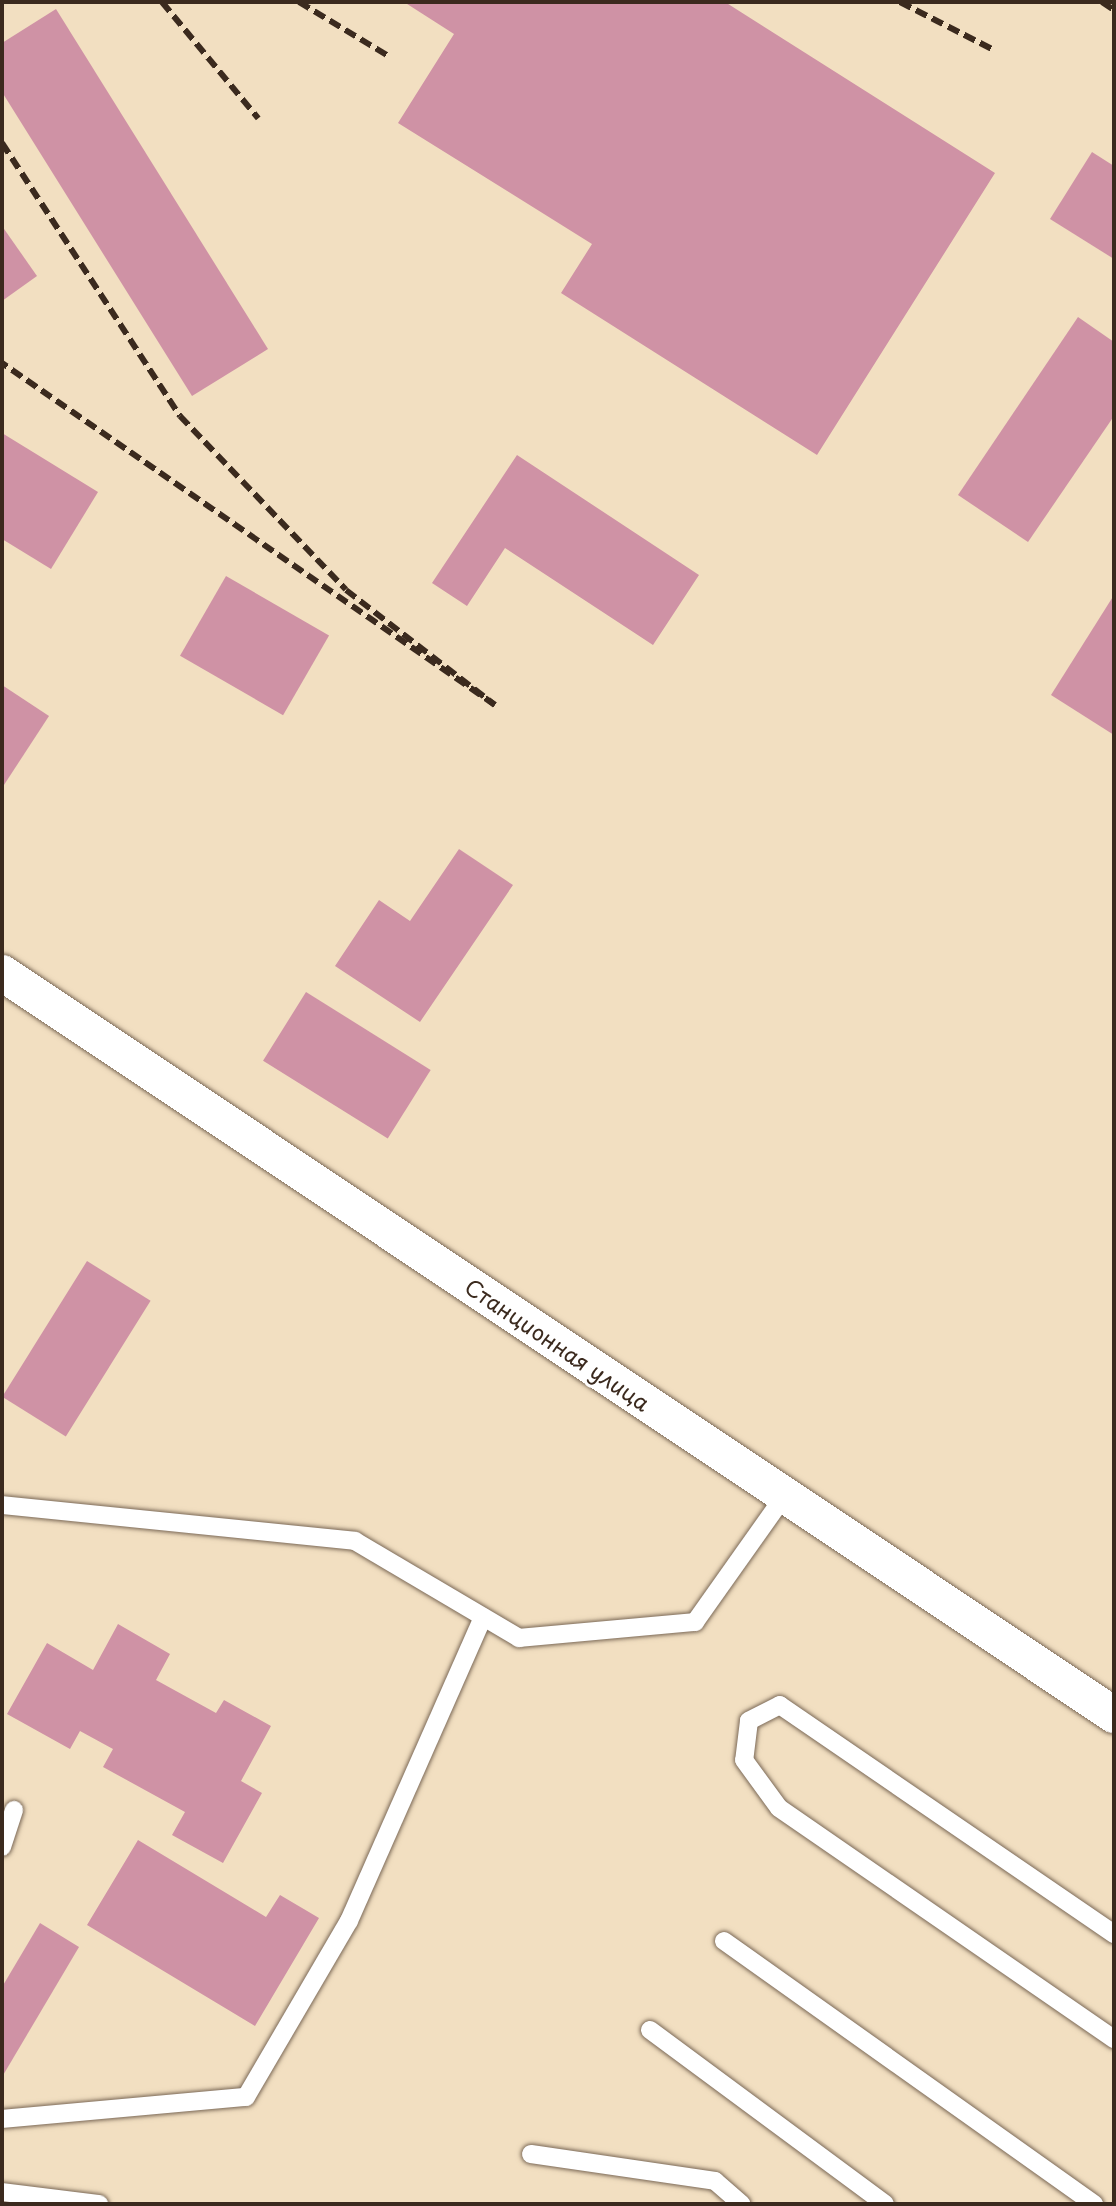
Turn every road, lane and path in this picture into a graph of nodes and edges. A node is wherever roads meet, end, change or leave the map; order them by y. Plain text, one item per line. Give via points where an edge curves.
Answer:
1 (2, 973) edge
2 (785, 1495) junction
3 (2, 1505) edge
4 (483, 1617) junction
5 (1114, 1715) edge
6 (14, 1810) dead end
7 (2, 1847) edge
8 (1114, 1934) edge
9 (724, 1941) dead end
10 (650, 2030) dead end
11 (1114, 2039) edge
12 (2, 2119) edge
13 (531, 2154) dead end
14 (2, 2192) edge
15 (99, 2204) edge
16 (741, 2204) edge
17 (885, 2204) edge
18 (1094, 2204) edge

1 - 2 street, Станционная улица
2 - 4 lane via 695,1622 519,1638
2 - 5 street, Станционная улица
3 - 4 lane via 355,1541
4 - 12 lane via 349,1921 246,2097
6 - 7 lane
8 - 11 lane via 780,1705 749,1721 744,1760 779,1808
9 - 18 lane
10 - 17 lane
13 - 16 lane via 715,2181
14 - 15 lane

